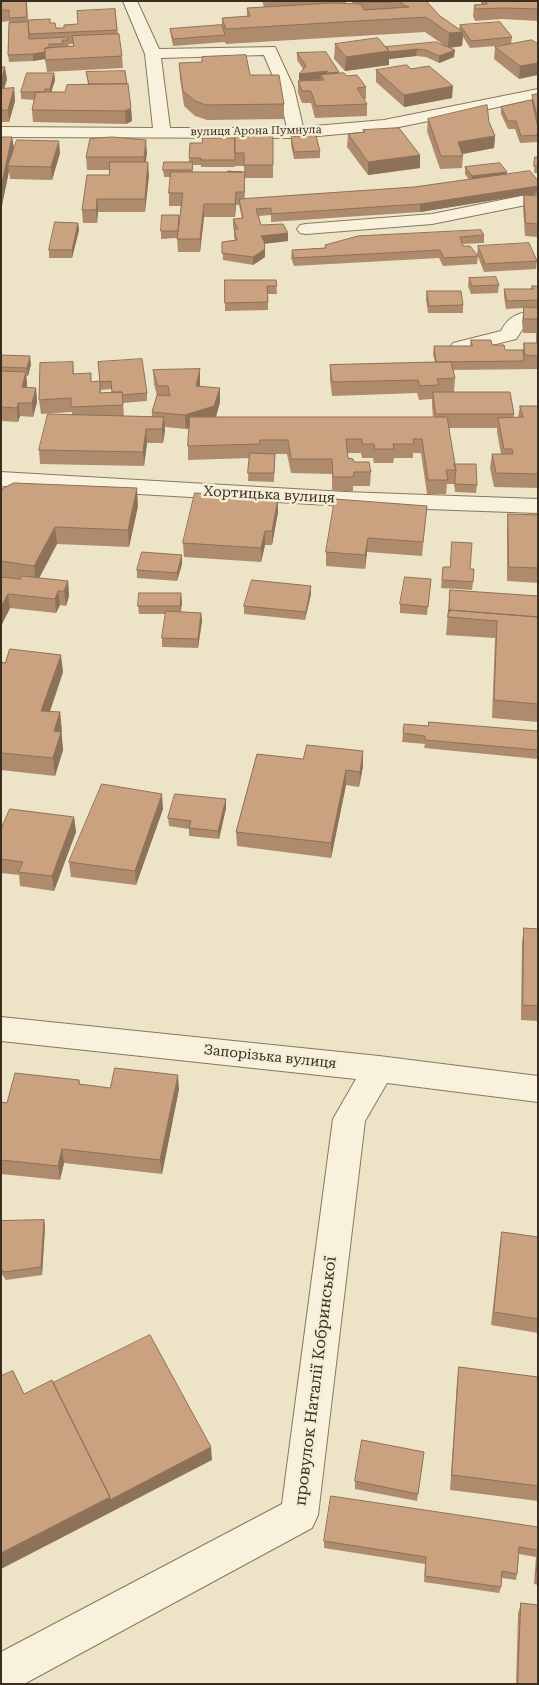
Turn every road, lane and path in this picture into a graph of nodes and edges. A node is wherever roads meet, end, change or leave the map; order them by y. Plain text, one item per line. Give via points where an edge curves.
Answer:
1 (130, 1) edge
2 (154, 54) junction
3 (538, 94) edge
4 (1, 132) edge
5 (162, 133) junction
6 (296, 133) junction
7 (538, 200) edge
8 (306, 229) dead end
9 (538, 317) edge
10 (460, 347) edge
11 (1, 479) edge
12 (538, 506) edge
13 (1, 1029) edge
14 (379, 1069) junction
15 (538, 1089) edge
16 (1, 1674) edge

1 - 2 street
2 - 5 street
2 - 6 street via 270,50 286,88
3 - 6 street, вулиця Арона Пумнула via 384,125
4 - 5 street, вулиця Арона Пумнула
5 - 6 street, вулиця Арона Пумнула
7 - 8 street via 432,219
9 - 10 street via 522,317 513,323 509,335
11 - 12 street, Хортицька вулиця via 345,499
13 - 14 street, Запорізька вулиця
14 - 15 street, Запорізька вулиця
14 - 16 street, провулок Наталії Кобринської via 349,1119 299,1516

